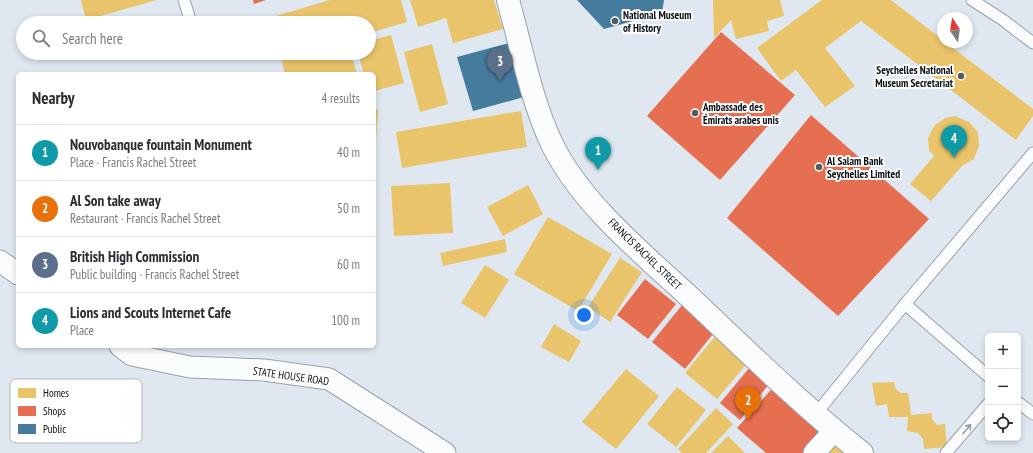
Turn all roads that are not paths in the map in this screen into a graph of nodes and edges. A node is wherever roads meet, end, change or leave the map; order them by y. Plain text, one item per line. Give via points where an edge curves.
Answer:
1 (184, 0) edge
2 (508, 0) edge
3 (972, 0) edge
4 (189, 16) edge
5 (1033, 43) edge
6 (1033, 153) edge
7 (0, 261) edge
8 (16, 273) edge
9 (905, 304) junction
10 (123, 348) edge
11 (985, 373) edge
12 (1021, 404) edge
13 (987, 405) edge
14 (815, 414) junction
15 (1033, 414) edge
16 (834, 431) junction
17 (445, 453) edge
18 (814, 453) edge
19 (862, 453) edge
20 (946, 453) edge

1 - 4 lane
2 - 14 main road, FRANCIS RACHEL STREET via 540,113 551,142 570,174 604,214 641,251
3 - 5 lane
6 - 9 lane
7 - 8 street
9 - 11 lane
9 - 14 lane
10 - 17 street, STATE HOUSE ROAD via 132,355 190,368 264,370 329,379
12 - 15 lane
20 -> 13 lane
14 - 16 main road, FRANCIS RACHEL STREET
16 - 18 street
16 - 19 main road, FRANCIS RACHEL STREET

